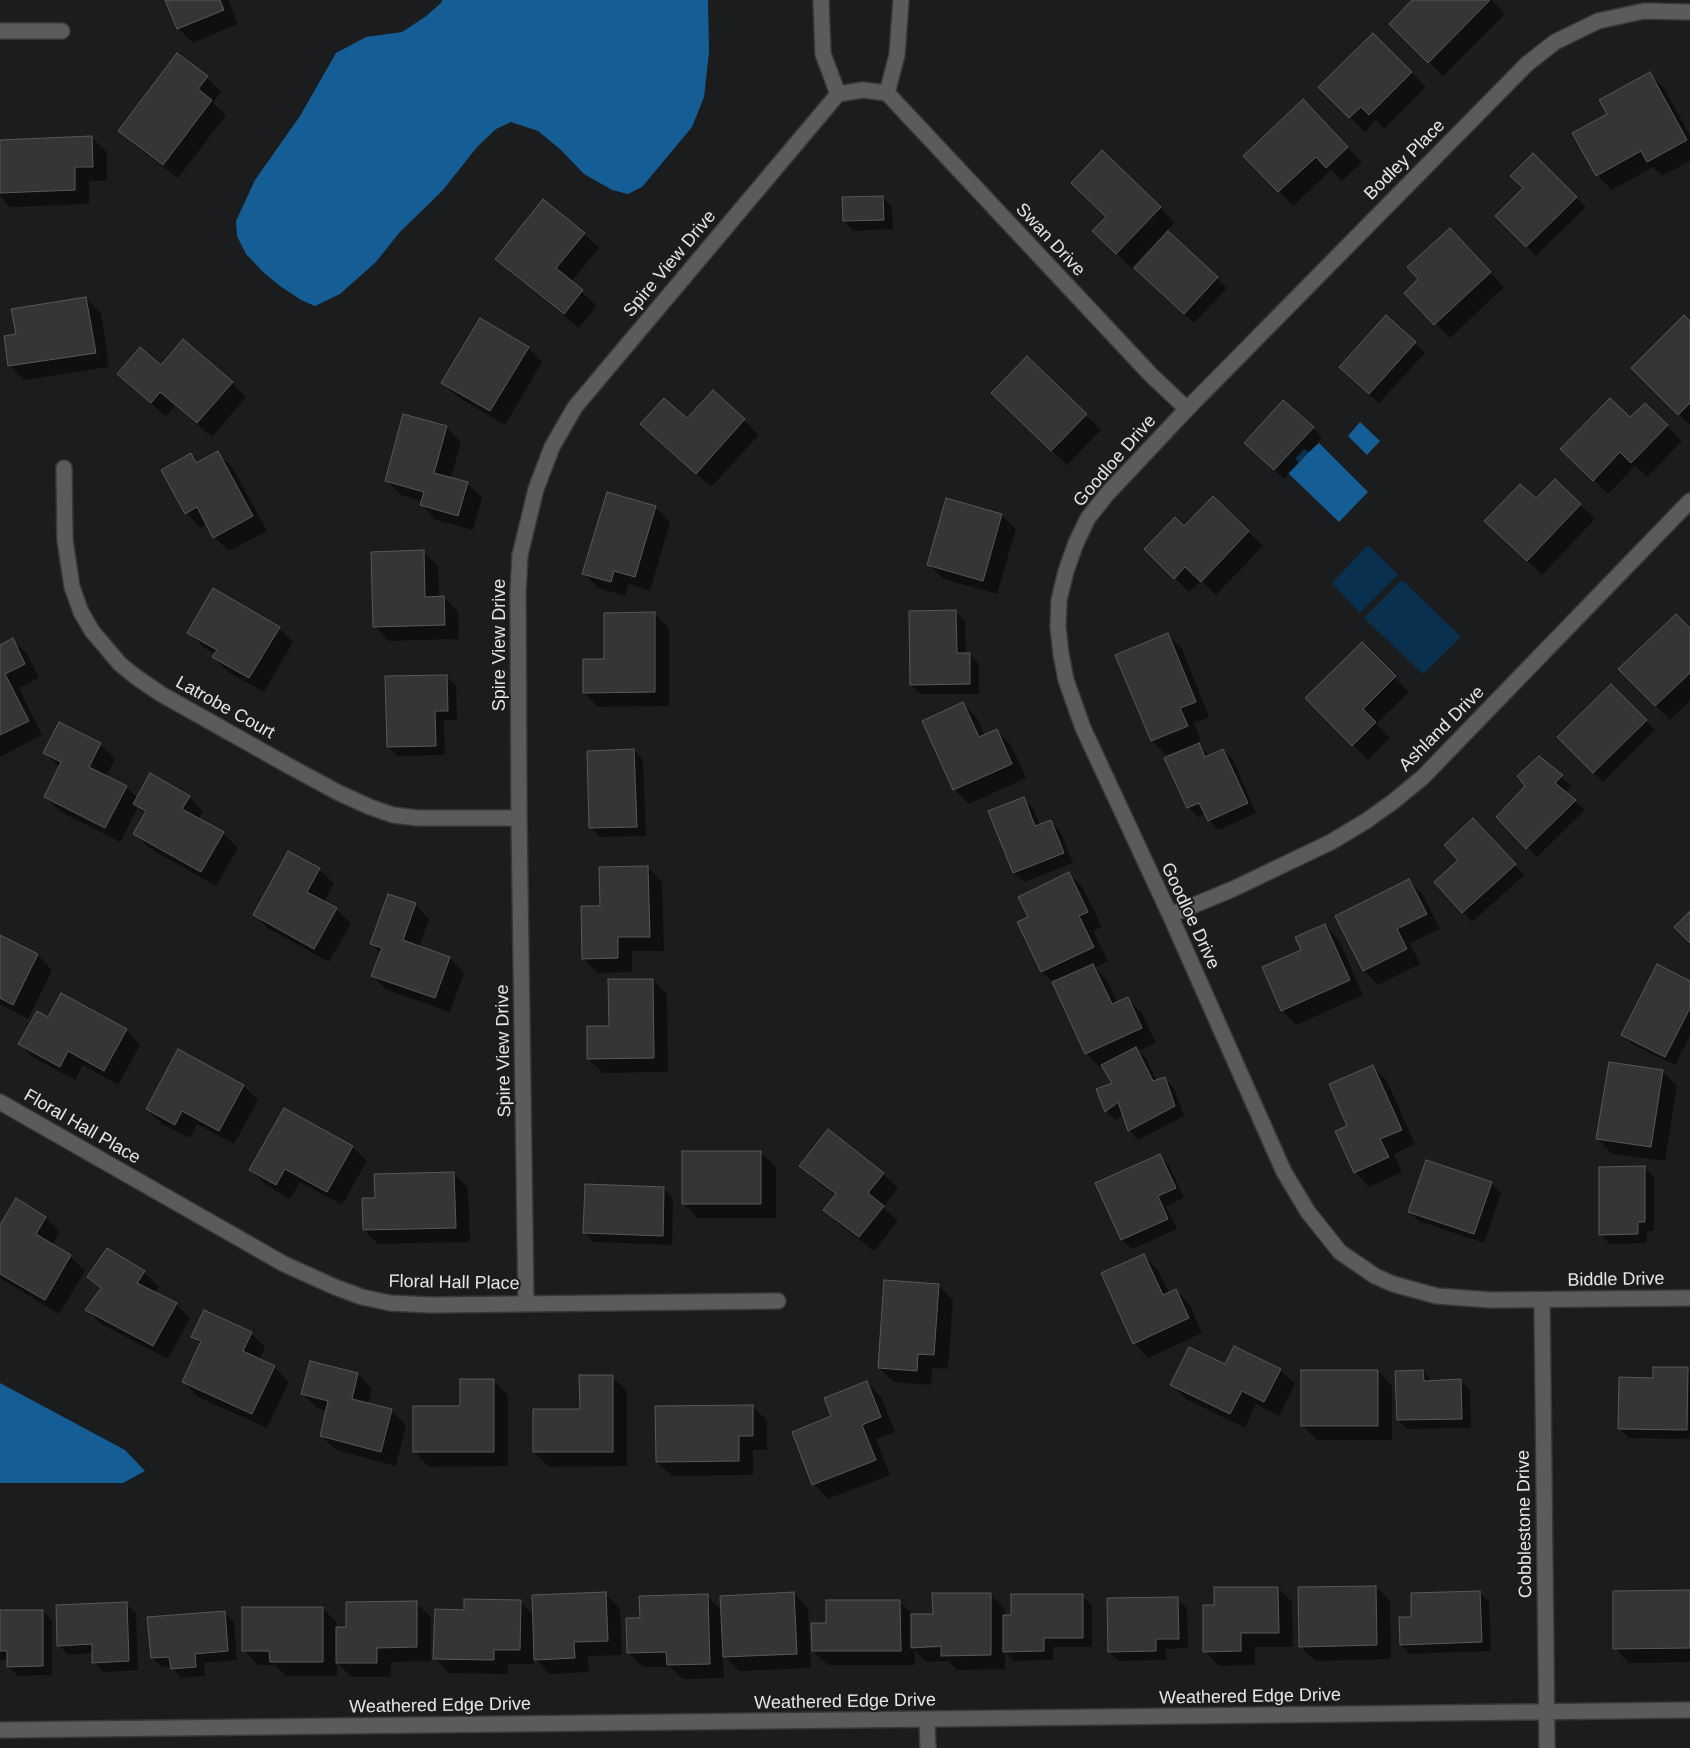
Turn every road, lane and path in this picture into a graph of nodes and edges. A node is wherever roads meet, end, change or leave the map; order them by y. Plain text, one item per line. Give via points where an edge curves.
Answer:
1 (821, 0) edge
2 (900, 0) edge
3 (1690, 12) edge
4 (0, 31) edge
5 (62, 31) dead end
6 (887, 93) junction
7 (838, 94) junction
8 (1187, 409) junction
9 (64, 468) dead end
10 (1690, 501) edge
11 (520, 818) junction
12 (1170, 915) junction
13 (0, 1102) edge
14 (1690, 1298) edge
15 (1542, 1300) junction
16 (778, 1301) dead end
17 (526, 1304) junction
18 (1690, 1710) edge
19 (1546, 1713) junction
20 (927, 1720) junction
21 (0, 1730) edge
22 (928, 1748) edge
23 (1547, 1748) edge

1 - 7 street via 823,54
2 - 6 street via 897,55
3 - 8 street, Bodley Place via 1644,11 1598,21 1554,42 1527,64
4 - 5 street
6 - 7 street via 863,90
6 - 8 street, Swan Drive via 1151,375
7 - 11 street, Spire View Drive via 575,407 552,446 536,488 520,555
8 - 12 street, Goodloe Drive via 1108,492 1088,518 1066,571 1059,600 1058,626 1066,680 1083,728
9 - 11 street, Latrobe Court via 66,540 72,588 92,632 136,677 281,761 370,807 418,818
10 - 12 street, Ashland Drive via 1423,777 1394,801 1331,842
11 - 17 street, Spire View Drive
12 - 15 street, Goodloe Drive via 1284,1172 1308,1212 1340,1252 1375,1276 1409,1290 1471,1299
13 - 17 street, Floral Hall Place via 284,1264 334,1287 390,1303
14 - 15 street, Biddle Drive
15 - 19 street, Cobblestone Drive
16 - 17 street, Floral Hall Place
18 - 19 street, Weathered Edge Drive
19 - 20 street, Weathered Edge Drive
19 - 23 street, Cobblestone Drive
20 - 21 street, Weathered Edge Drive
20 - 22 street

